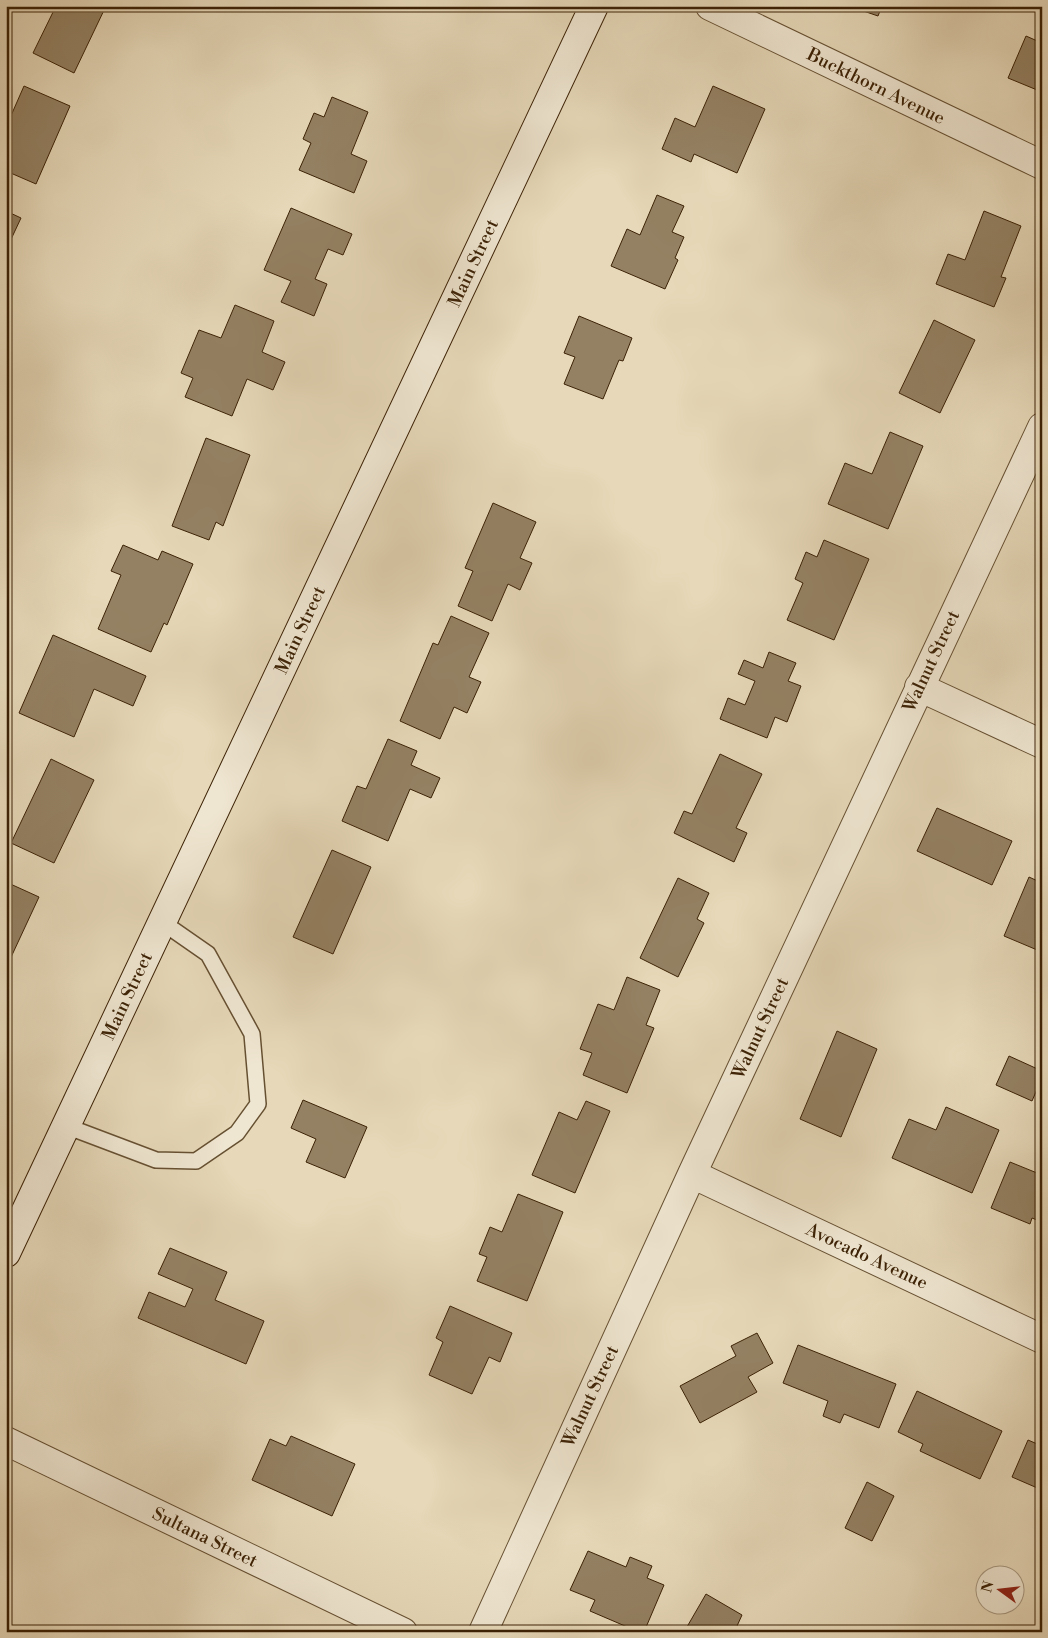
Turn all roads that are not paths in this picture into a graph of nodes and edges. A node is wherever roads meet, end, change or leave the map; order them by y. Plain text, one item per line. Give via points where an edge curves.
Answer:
1 (594, 6) edge
2 (710, 6) edge
3 (1042, 165) edge
4 (1042, 427) edge
5 (919, 687) junction
6 (1042, 744) edge
7 (162, 922) junction
8 (66, 1126) junction
9 (692, 1174) junction
10 (6, 1253) edge
11 (1042, 1339) edge
12 (6, 1441) edge
13 (403, 1632) edge
14 (482, 1632) edge

1 - 7 street, Main Street
2 - 3 street, Buckthorn Avenue
4 - 5 street, Walnut Street
5 - 6 street
5 - 9 street, Walnut Street
7 - 8 street, Main Street
7 - 8 lane via 208,954 252,1034 258,1104 237,1133 196,1162 156,1160
8 - 10 street, Main Street
9 - 11 street, Avocado Avenue
9 - 14 street, Walnut Street
12 - 13 street, Sultana Street

